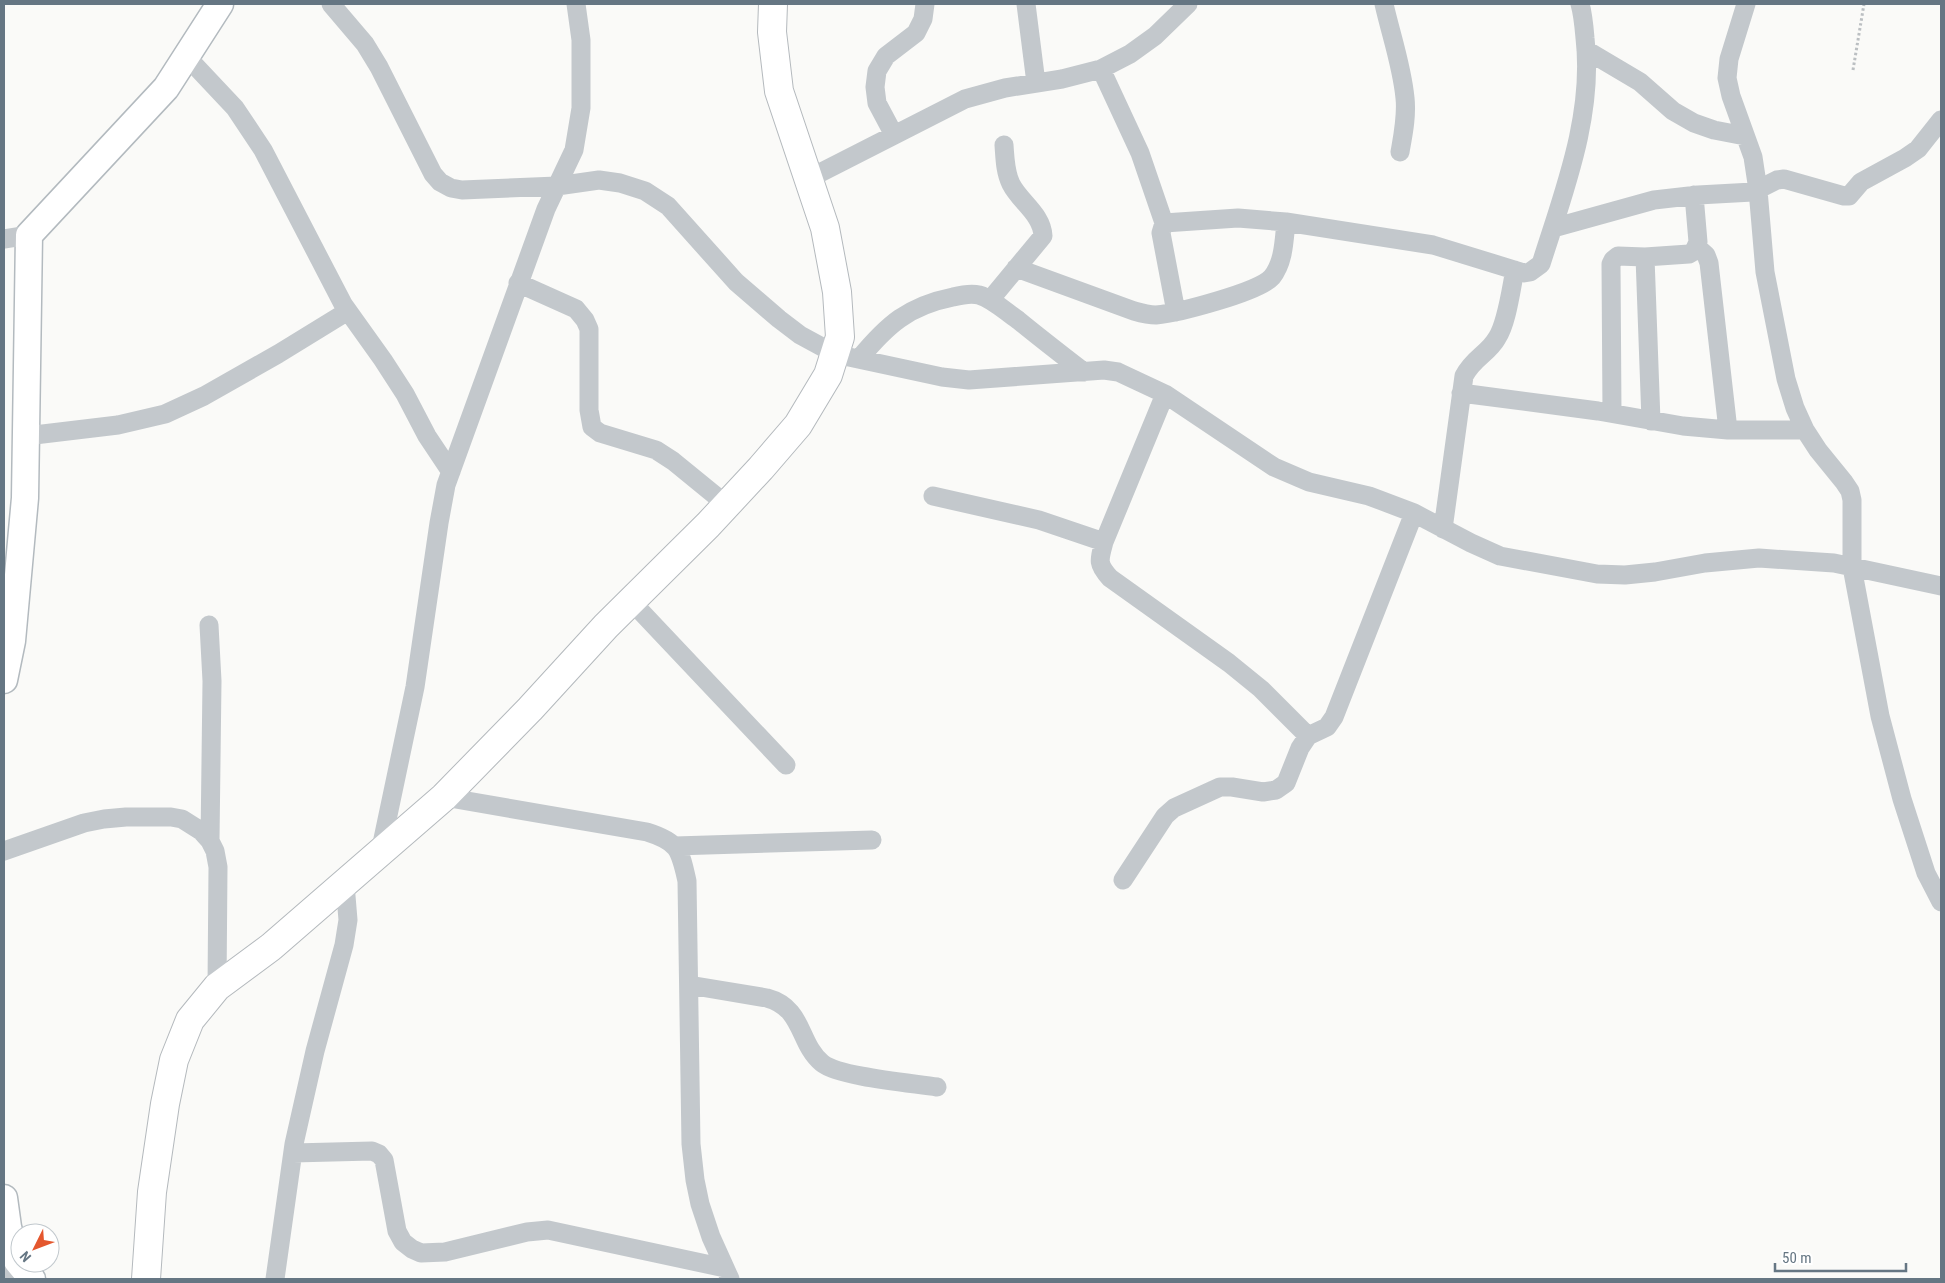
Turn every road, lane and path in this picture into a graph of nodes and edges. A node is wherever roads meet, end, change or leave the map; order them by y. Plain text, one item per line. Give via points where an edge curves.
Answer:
1 (220, 4) edge
2 (331, 4) edge
3 (576, 4) edge
4 (773, 4) edge
5 (925, 4) edge
6 (1026, 4) edge
7 (1188, 4) edge
8 (1384, 4) edge
9 (1580, 4) edge
10 (1746, 4) edge
11 (1864, 4) edge
12 (1586, 50) junction
13 (187, 57) junction
14 (1101, 69) junction
15 (1853, 70) dead end
16 (1036, 83) junction
17 (1941, 120) edge
18 (894, 135) junction
19 (1745, 136) junction
20 (1004, 145) dead end
21 (1400, 152) dead end
22 (808, 179) junction
23 (557, 186) junction
24 (1758, 190) junction
25 (1694, 195) junction
26 (1286, 222) junction
27 (1164, 223) junction
28 (1552, 228) junction
29 (16, 237) edge
30 (1697, 247) junction
31 (1645, 256) junction
32 (1016, 268) junction
33 (1516, 270) junction
34 (518, 283) junction
35 (990, 300) junction
36 (348, 311) junction
37 (1176, 312) junction
38 (847, 357) junction
39 (1084, 372) junction
40 (1461, 393) junction
41 (1165, 394) junction
42 (1612, 413) junction
43 (1651, 421) junction
44 (1728, 430) junction
45 (1805, 430) junction
46 (26, 436) junction
47 (451, 472) junction
48 (933, 496) dead end
49 (728, 504) junction
50 (1414, 513) junction
51 (1443, 529) junction
52 (1104, 542) junction
53 (1852, 567) junction
54 (1941, 586) edge
55 (10, 592) edge
56 (632, 601) junction
57 (209, 625) dead end
58 (4, 680) edge
59 (1308, 736) junction
60 (786, 765) dead end
61 (444, 797) junction
62 (872, 840) dead end
63 (210, 841) junction
64 (675, 846) junction
65 (4, 852) edge
66 (380, 853) junction
67 (1123, 880) dead end
68 (344, 884) junction
69 (1941, 902) edge
70 (689, 985) junction
71 (217, 987) junction
72 (937, 1087) dead end
73 (293, 1153) junction
74 (4, 1198) edge
75 (727, 1273) edge
76 (12, 1275) edge
77 (146, 1279) edge
78 (275, 1279) edge

1 - 13 main road
2 - 23 street via 360,37 374,59 440,182 462,190
3 - 23 street via 581,40 581,108 574,150
4 - 22 highway via 772,32 779,91
5 - 18 street via 924,19 916,33 886,56 877,72 874,87 877,103
6 - 16 street
7 - 14 street via 1155,36
8 - 21 street via 1406,100
9 - 12 street
10 - 19 street via 1729,59 1727,78
11 - 15 path
12 - 19 street via 1640,82 1673,111 1694,123
12 - 28 street via 1587,78 1579,138
13 - 29 main road via 166,88
13 - 36 street via 234,108 263,150
14 - 16 street
14 - 27 street via 1140,153
16 - 18 street via 965,98
17 - 24 street via 1918,149 1861,182 1849,196 1784,179
18 - 22 street
19 - 24 street via 1753,157
20 - 32 street via 1010,183 1038,219 1044,236
22 - 38 highway via 825,228 837,292 840,337
23 - 34 street
23 - 38 street via 600,180 645,190 687,226 736,282 800,335
24 - 25 street
24 - 45 street via 1767,282 1786,379
25 - 28 street via 1654,200
25 - 30 street
26 - 27 street via 1238,218
26 - 33 street via 1433,245
26 - 37 street via 1284,247 1272,278 1247,291
27 - 37 street via 1161,233
28 - 33 street via 1537,269 1530,272
29 - 46 main road
30 - 31 street via 1689,254
30 - 44 street via 1709,262
31 - 42 street via 1618,256 1611,264
31 - 43 street
32 - 35 street
32 - 37 street via 1134,311 1154,315
33 - 40 street via 1502,327 1497,338 1469,366
34 - 47 street
34 - 49 street via 576,308 585,320 589,330 592,427 600,433 656,450
35 - 38 street via 979,295 965,295 927,304 904,315
35 - 39 street
36 - 46 street via 204,396 165,414 118,425
36 - 47 street via 384,360
38 - 39 street via 969,380
38 - 49 highway via 828,375 798,425
39 - 41 street via 1118,372
40 - 42 street
40 - 51 street
41 - 50 street via 1274,467 1309,482 1369,496
41 - 52 street
42 - 43 street
43 - 44 street
44 - 45 street
45 - 53 street via 1850,491
46 - 55 main road via 25,498
47 - 66 street via 439,523 415,687
48 - 52 street via 1039,520
49 - 56 highway
50 - 51 street
50 - 59 street via 1334,717 1327,727
51 - 53 street via 1500,556 1597,574 1648,573 1759,558
52 - 59 street via 1099,559 1110,578 1229,663 1261,689
53 - 54 street
53 - 69 street via 1894,772 1926,873
55 - 58 main road via 12,641
56 - 60 street
56 - 61 highway
57 - 63 street via 212,680
59 - 67 street via 1286,783 1276,790 1263,792 1220,787 1174,808 1165,816
61 - 64 street via 647,832 665,838
61 - 66 highway
62 - 64 street
63 - 65 street via 182,819 126,817 84,823
63 - 71 street via 216,851 218,868
64 - 70 street via 682,858 687,881
66 - 68 highway
68 - 71 highway via 271,947
68 - 73 street via 348,920 344,945 315,1052
70 - 72 street via 780,1001 798,1023 815,1056 833,1069
70 - 75 street via 695,1180 711,1237
71 - 77 highway via 190,1020 174,1060 152,1192
73 - 75 street via 372,1151 379,1154 384,1160 397,1231 404,1242 421,1253 445,1252 548,1230
73 - 78 street
74 - 76 main road

